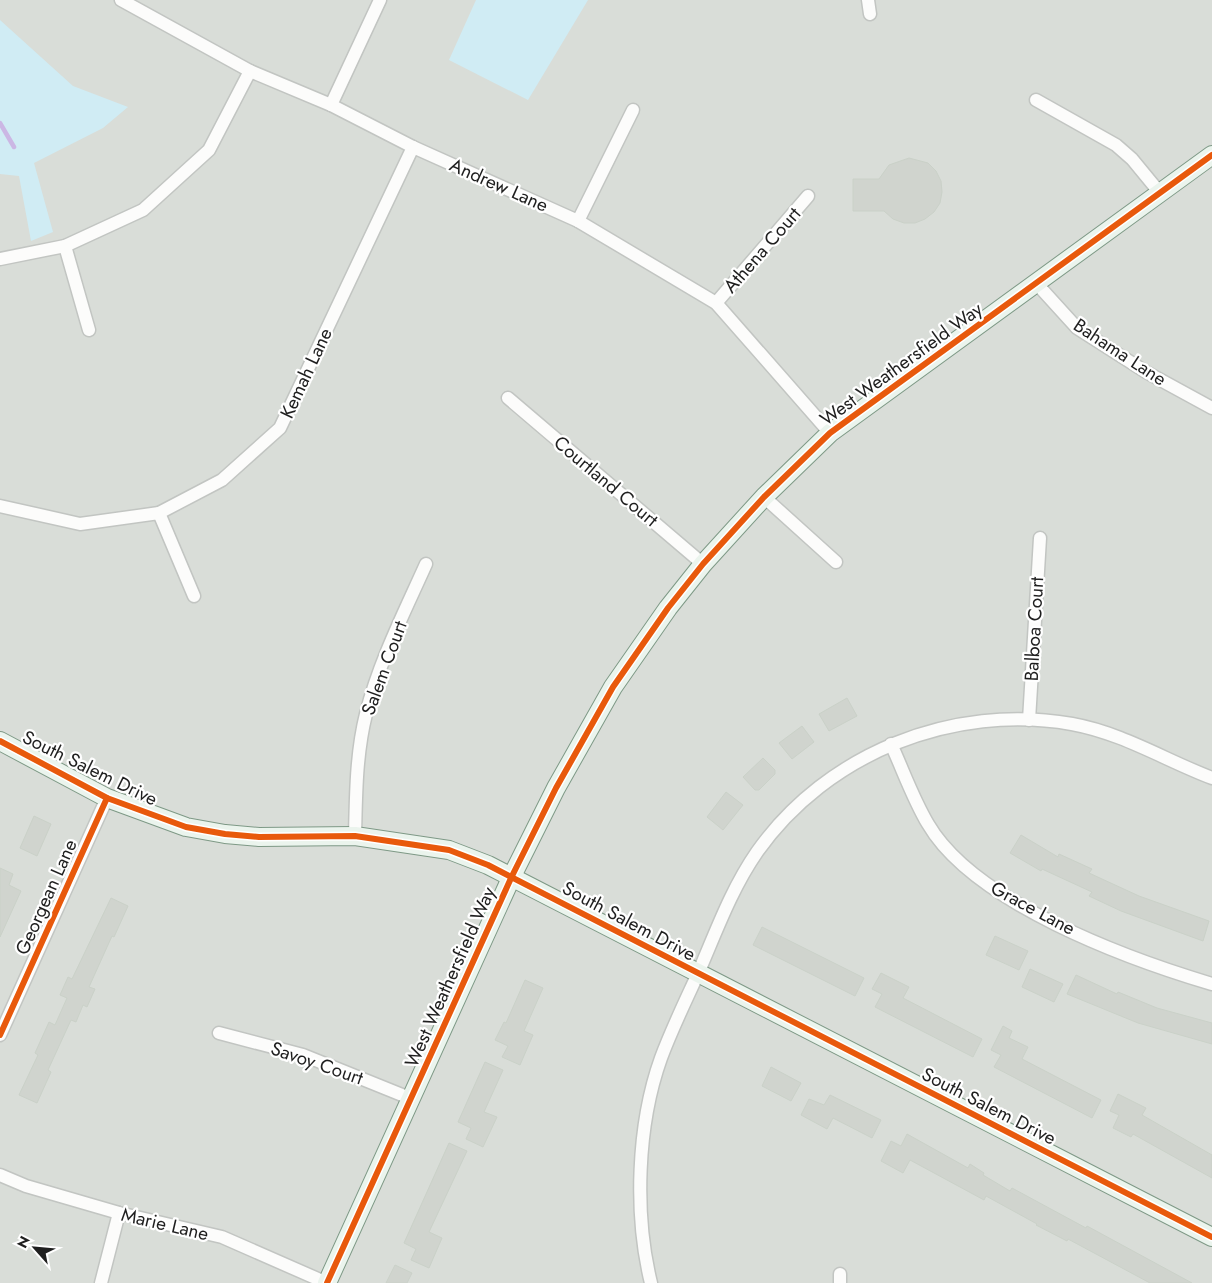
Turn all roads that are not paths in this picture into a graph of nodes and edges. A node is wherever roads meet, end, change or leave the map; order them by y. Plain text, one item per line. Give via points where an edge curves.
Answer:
1 (121, 0) edge
2 (380, 0) edge
3 (868, 0) edge
4 (870, 14) dead end
5 (250, 71) junction
6 (1036, 100) dead end
7 (331, 105) junction
8 (633, 110) dead end
9 (413, 147) junction
10 (1212, 155) edge
11 (1160, 192) junction
12 (808, 196) dead end
13 (578, 221) junction
14 (66, 246) junction
15 (0, 259) edge
16 (1037, 284) junction
17 (716, 303) junction
18 (89, 330) dead end
19 (508, 398) dead end
20 (1212, 408) edge
21 (830, 433) junction
22 (764, 496) junction
23 (0, 506) edge
24 (159, 513) junction
25 (1040, 538) dead end
26 (836, 562) dead end
27 (426, 564) dead end
28 (703, 564) junction
29 (194, 596) dead end
30 (1028, 720) junction
31 (0, 741) edge
32 (891, 744) junction
33 (1212, 778) edge
34 (107, 798) junction
35 (354, 836) junction
36 (512, 876) junction
37 (698, 974) junction
38 (1212, 984) edge
39 (219, 1033) dead end
40 (0, 1035) edge
41 (412, 1099) junction
42 (0, 1174) edge
43 (119, 1213) junction
44 (1212, 1237) edge
45 (648, 1282) edge
46 (101, 1283) edge
47 (327, 1283) edge

1 - 5 street, Andrew Lane
2 - 7 street
3 - 4 street
5 - 7 street, Andrew Lane
5 - 14 street via 209,150 143,210
6 - 11 street via 1116,145
7 - 9 street, Andrew Lane
8 - 13 street
9 - 13 street, Andrew Lane
9 - 24 street, Kemah Lane via 280,428 222,480
10 - 11 street, West Weathersfield Way
11 - 16 street, West Weathersfield Way
12 - 17 street, Athena Court
13 - 17 street, Andrew Lane
14 - 15 street
14 - 18 street
16 - 20 street, Bahama Lane via 1078,328 1146,372
16 - 21 street, West Weathersfield Way
17 - 21 street, Andrew Lane
19 - 28 street, Courtland Court
21 - 22 street, West Weathersfield Way
22 - 26 street
22 - 28 street, West Weathersfield Way
23 - 24 street, Kemah Lane via 80,524
24 - 29 street
25 - 30 street, Balboa Court
27 - 35 street, Salem Court via 375,682 356,780
28 - 36 street, West Weathersfield Way via 649,633 594,717
30 - 32 street via 960,724
30 - 33 street via 1072,724 1095,730 1134,743
31 - 34 street, South Salem Drive
32 - 37 street via 863,757 822,785 768,838 736,887
32 - 38 street, Grace Lane via 928,824 969,870 999,893 1110,948
34 - 35 street, South Salem Drive via 164,820 225,834
34 - 40 street, Georgean Lane
35 - 36 street, South Salem Drive via 449,850
36 - 37 street, South Salem Drive
36 - 41 street, West Weathersfield Way
37 - 44 street, South Salem Drive
37 - 45 street via 660,1060 645,1128 641,1189
39 - 41 street, Savoy Court via 303,1055
41 - 47 street, West Weathersfield Way
42 - 43 street, Marie Lane via 26,1186
43 - 46 street
43 - 47 street, Marie Lane via 222,1237

